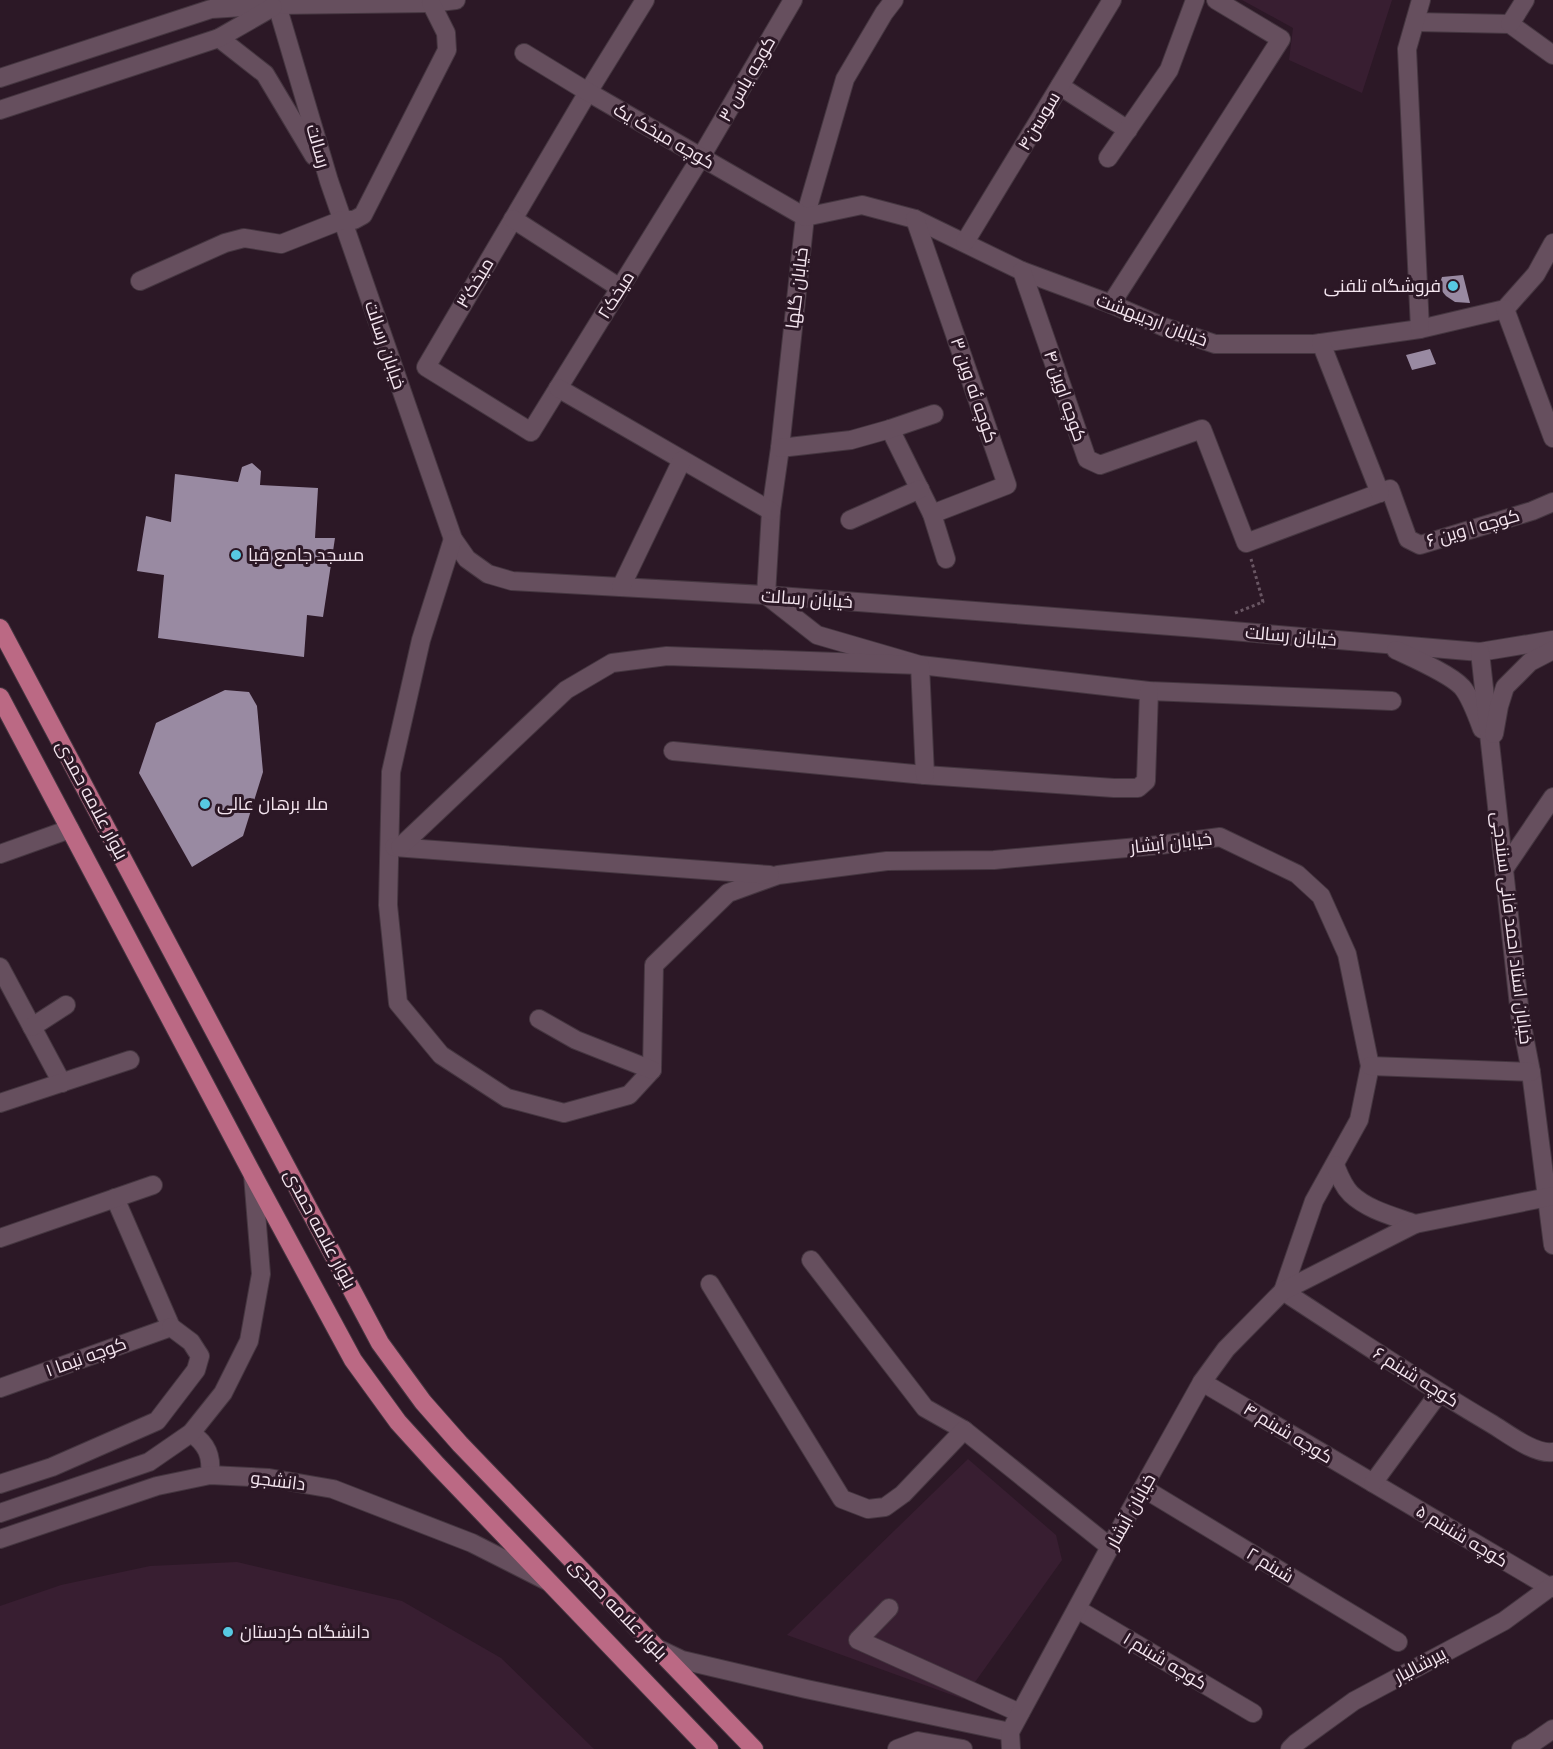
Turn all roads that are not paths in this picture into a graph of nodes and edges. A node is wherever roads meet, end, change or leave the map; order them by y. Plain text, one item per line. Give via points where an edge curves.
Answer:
1 (238, 0) edge
2 (456, 0) edge
3 (645, 0) edge
4 (793, 0) edge
5 (894, 0) edge
6 (1112, 0) edge
7 (1216, 0) edge
8 (1421, 0) edge
9 (1525, 0) edge
10 (1190, 1) edge
11 (431, 3) junction
12 (277, 5) junction
13 (211, 9) junction
14 (1415, 22) junction
15 (1510, 24) junction
16 (219, 38) junction
17 (524, 53) dead end
18 (1553, 55) edge
19 (0, 78) edge
20 (1060, 86) junction
21 (588, 92) junction
22 (0, 110) edge
23 (1128, 130) junction
24 (701, 157) junction
25 (1108, 158) dead end
26 (329, 181) junction
27 (805, 217) junction
28 (513, 219) junction
29 (915, 219) junction
30 (342, 220) junction
31 (965, 242) junction
32 (1553, 243) edge
33 (1022, 271) junction
34 (140, 281) dead end
35 (620, 288) junction
36 (1112, 304) junction
37 (1505, 309) junction
38 (1420, 329) junction
39 (1321, 343) junction
40 (558, 388) junction
41 (934, 414) dead end
42 (890, 429) junction
43 (531, 432) joint
44 (1553, 438) edge
45 (780, 448) junction
46 (682, 460) junction
47 (920, 489) junction
48 (1385, 491) junction
49 (1553, 502) edge
50 (771, 511) junction
51 (932, 514) junction
52 (850, 520) dead end
53 (453, 539) junction
54 (946, 559) dead end
55 (621, 587) junction
56 (766, 595) junction
57 (0, 628) edge
58 (1553, 640) edge
59 (1386, 644) junction
60 (1553, 650) edge
61 (1480, 652) junction
62 (920, 665) junction
63 (1149, 691) junction
64 (0, 697) edge
65 (1392, 701) dead end
66 (1490, 750) junction
67 (673, 752) dead end
68 (925, 775) junction
69 (1553, 796) edge
70 (70, 829) junction
71 (394, 847) junction
72 (0, 854) edge
73 (1503, 869) junction
74 (778, 875) junction
75 (0, 967) edge
76 (66, 1005) dead end
77 (539, 1018) dead end
78 (32, 1027) junction
79 (129, 1059) dead end
80 (1370, 1066) junction
81 (652, 1070) junction
82 (1531, 1072) junction
83 (62, 1083) junction
84 (0, 1103) edge
85 (1335, 1165) junction
86 (253, 1175) junction
87 (153, 1185) dead end
88 (1550, 1196) edge
89 (115, 1198) junction
90 (1415, 1224) junction
91 (0, 1238) edge
92 (1553, 1245) edge
93 (811, 1260) dead end
94 (710, 1284) dead end
95 (1283, 1291) junction
96 (171, 1327) junction
97 (1203, 1383) junction
98 (0, 1388) edge
99 (1438, 1393) junction
100 (964, 1430) junction
101 (191, 1433) junction
102 (1553, 1452) edge
103 (210, 1475) junction
104 (1373, 1483) junction
105 (0, 1484) edge
106 (1143, 1488) junction
107 (0, 1513) edge
108 (0, 1539) edge
109 (1110, 1547) junction
110 (547, 1581) junction
111 (1552, 1586) edge
112 (890, 1608) dead end
113 (1077, 1609) junction
114 (1398, 1642) dead end
115 (654, 1646) junction
116 (1020, 1713) junction
117 (1253, 1713) dead end
118 (1553, 1730) edge
119 (1010, 1741) edge
120 (709, 1749) edge
121 (754, 1749) edge
122 (897, 1749) edge
123 (963, 1749) edge
124 (1290, 1749) edge
125 (1521, 1749) edge

1 - 13 street
2 - 11 street
3 - 21 street, میخک۳
4 - 24 street, کوچه یاس ۳
5 - 27 street, خیابان گلها via 845,79
6 - 20 street, سوسن۴
7 - 36 street via 1281,39
8 - 14 street
9 - 15 street
10 - 23 street via 1169,70
11 - 12 street
11 - 30 street via 446,33 447,50 363,215
12 - 13 street
12 - 16 street
12 - 26 street, رسالت
13 - 19 street
14 - 15 street
14 - 38 street via 1407,49
15 - 18 street
16 - 22 street
16 - 26 street, رسالت via 265,74
17 - 21 street, کوچه میخک یک
20 - 23 street
20 - 31 street, سوسن۴
21 - 24 street, کوچه میخک یک
21 - 28 street, میخک۳
23 - 25 street
24 - 27 street, کوچه میخک یک
24 - 35 street, میخک۲
26 - 30 street, خیابان رسالت
27 - 29 street, خیابان اردیبهشت via 862,205
27 - 45 street, خیابان گلها
28 - 35 street
28 - 43 street, میخک۳ via 426,367
29 - 31 street, خیابان اردیبهشت
29 - 51 street, کوچه ئه وین ۳ via 1006,485
30 - 34 street via 281,244 244,238 225,243
30 - 53 street, خیابان رسالت
31 - 33 street, خیابان اردیبهشت
32 - 37 street via 1536,274
33 - 36 street, خیابان اردیبهشت
33 - 48 street, کوچه اوین ۴ via 1087,459 1100,465 1202,429 1246,543
35 - 40 street, میخک۲
36 - 39 street, خیابان اردیبهشت via 1215,344
37 - 38 street, خیابان اردیبهشت
37 - 44 street
38 - 39 street, خیابان اردیبهشت
39 - 48 street, کوچه ا وین ۶
40 - 43 street, میخک۲
40 - 46 street
41 - 42 street
42 - 45 street via 851,440
42 - 47 street
45 - 50 street, خیابان گلها
46 - 50 street
46 - 55 street
47 - 51 street
47 - 52 street
48 - 49 street, کوچه ا وین ۶ via 1408,539 1420,545
50 - 56 street, خیابان گلها
51 - 54 street
53 - 55 street, خیابان رسالت via 467,559 488,574 512,581
53 - 71 street via 421,640 391,772
55 - 56 street, خیابان رسالت
56 - 59 street, خیابان رسالت
56 - 62 street via 817,635
57 - 115 main road, بلوار علامه حمدی via 380,1343 460,1444
58 - 61 street, خیابان رسالت
59 - 61 street, خیابان رسالت
59 - 66 street via 1462,687
60 - 66 street via 1530,662 1505,687
61 - 66 street, خیابان استاد احمد فانی سنندجی
62 - 63 street
62 - 68 street
62 - 71 street via 667,656 612,663 566,690
63 - 65 street
63 - 68 street via 1146,781 1138,788
64 - 70 main road, بلوار علامه حمدی
66 - 73 street, خیابان استاد احمد فانی سنندجی
67 - 68 street
69 - 73 street
70 - 72 street
70 - 86 main road, بلوار علامه حمدی
71 - 74 street
71 - 81 street via 388,905 398,1003 441,1055 507,1098 564,1113 630,1095
73 - 82 street, خیابان استاد احمد فانی سنندجی via 1520,1016
74 - 80 street, خیابان آبشار via 887,861 994,860 1220,837 1297,874 1321,896 1347,954
74 - 81 street, خیابان آبشار via 728,893 654,965
75 - 78 street
76 - 78 street
77 - 81 street via 576,1040
78 - 83 street
79 - 83 street
80 - 82 street
80 - 85 street, خیابان آبشار via 1359,1120
82 - 88 street, خیابان استاد احمد فانی سنندجی
83 - 84 street
85 - 90 street via 1351,1194 1375,1210
85 - 95 street, خیابان آبشار via 1314,1201
86 - 101 street via 261,1275 249,1341 223,1393
86 - 110 main road, بلوار علامه حمدی via 353,1360 398,1422
87 - 89 street
88 - 90 street, خیابان آبشار
88 - 92 street
89 - 91 street
89 - 96 street
90 - 95 street, خیابان آبشار
93 - 100 street via 925,1408
94 - 100 street via 842,1498 868,1509 885,1507 903,1494
95 - 97 street, خیابان آبشار via 1226,1349
95 - 99 street, کوچه شبنم ۶
96 - 98 street, کوچه نیما ۱
96 - 105 street via 191,1342 200,1356 196,1370 157,1421 52,1467
97 - 104 street, کوچه شبنم ۴
97 - 106 street, خیابان آبشار
99 - 102 street, کوچه شبنم ۶ via 1525,1444
99 - 104 street
100 - 109 street
101 - 103 street via 208,1451
101 - 107 street via 149,1462
103 - 108 street, دانشجو via 157,1486
103 - 110 street, دانشجو via 269,1478 333,1489 472,1543
104 - 111 street, کوچه شنبنم ۵
106 - 109 street, خیابان آبشار
106 - 114 street, شبنم ۲
109 - 113 street, خیابان آبشار
110 - 120 main road, بلوار علامه حمدی
111 - 124 street, پیرشالیار via 1504,1621 1354,1701
112 - 116 street via 858,1640
113 - 116 street, خیابان آبشار
113 - 117 street, کوچه شبنم ۱
115 - 119 street via 682,1660
115 - 121 main road, بلوار علامه حمدی
116 - 119 street, خیابان آبشار
118 - 125 street
122 - 123 street via 918,1741

